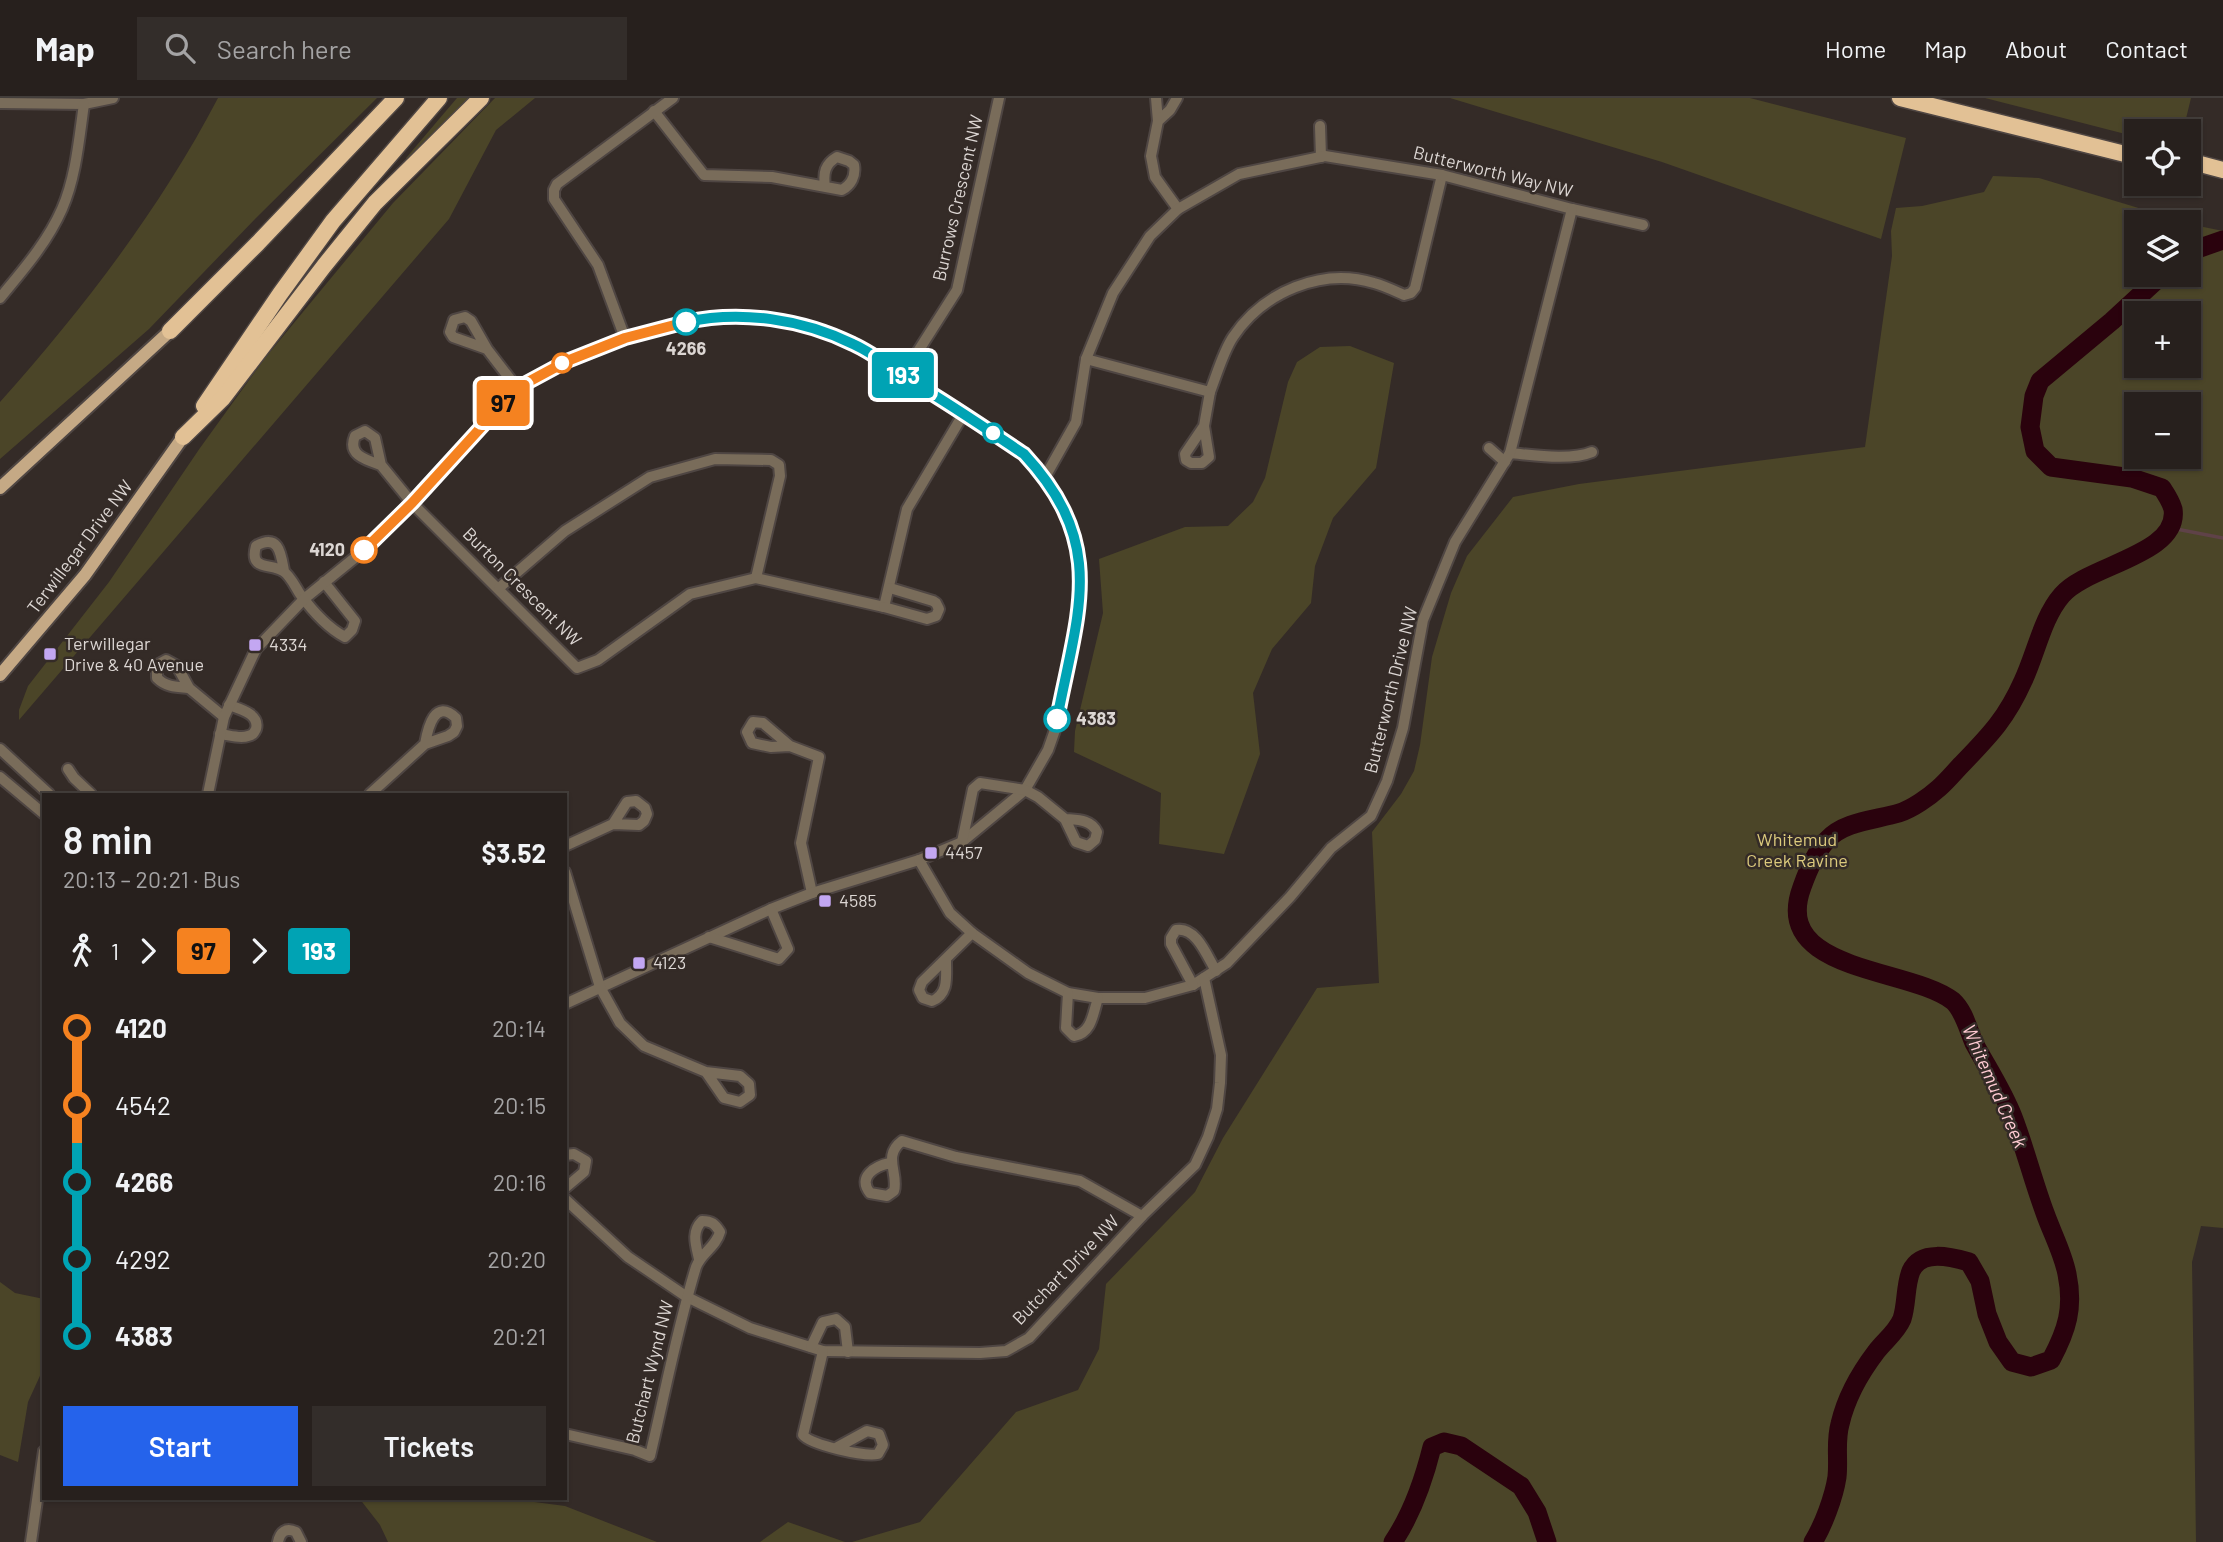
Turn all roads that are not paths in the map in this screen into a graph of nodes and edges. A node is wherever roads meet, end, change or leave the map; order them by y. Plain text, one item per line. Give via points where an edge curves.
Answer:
1 (113, 98) edge
2 (396, 98) edge
3 (439, 98) edge
4 (481, 98) edge
5 (673, 98) edge
6 (999, 98) edge
7 (1156, 98) edge
8 (1177, 98) edge
9 (1900, 98) edge
10 (1946, 98) edge
11 (0, 103) edge
12 (85, 104) junction
13 (654, 111) junction
14 (1158, 121) junction
15 (1320, 127) dead end
16 (2049, 130) junction
17 (2124, 144) edge
18 (2124, 153) edge
19 (1321, 157) junction
20 (2201, 164) edge
21 (2223, 170) edge
22 (1442, 174) junction
23 (2201, 174) edge
24 (2223, 179) edge
25 (825, 186) dead end
26 (1178, 209) junction
27 (1572, 209) junction
28 (1643, 225) dead end
29 (0, 298) edge
30 (170, 331) joint
31 (625, 338) junction
32 (487, 349) dead end
33 (1086, 359) junction
34 (903, 375) junction
35 (517, 388) junction
36 (1210, 391) junction
37 (964, 413) junction
38 (1204, 426) dead end
39 (183, 437) junction
40 (1489, 448) dead end
41 (1592, 452) dead end
42 (1507, 458) junction
43 (381, 465) dead end
44 (1045, 477) junction
45 (0, 488) edge
46 (412, 503) junction
47 (284, 571) dead end
48 (757, 578) junction
49 (324, 582) junction
50 (890, 588) junction
51 (499, 589) junction
52 (304, 599) junction
53 (884, 607) junction
54 (0, 675) edge
55 (189, 688) dead end
56 (229, 705) junction
57 (224, 716) junction
58 (220, 734) junction
59 (425, 744) dead end
60 (790, 746) dead end
61 (0, 749) edge
62 (68, 769) dead end
63 (0, 777) edge
64 (1026, 790) junction
65 (48, 793) edge
66 (90, 793) edge
67 (208, 793) edge
68 (371, 793) edge
69 (42, 811) edge
70 (1065, 820) dead end
71 (613, 824) dead end
72 (962, 842) junction
73 (567, 845) edge
74 (919, 860) junction
75 (567, 879) edge
76 (812, 893) junction
77 (771, 909) junction
78 (972, 933) junction
79 (709, 937) junction
80 (946, 961) dead end
81 (1216, 971) junction
82 (1204, 978) junction
83 (1193, 985) junction
84 (600, 987) junction
85 (1068, 993) junction
86 (1098, 998) junction
87 (567, 1003) edge
88 (706, 1072) dead end
89 (567, 1155) edge
90 (890, 1163) dead end
91 (567, 1186) edge
92 (567, 1201) edge
93 (1142, 1216) junction
94 (699, 1259) dead end
95 (687, 1297) junction
96 (811, 1347) junction
97 (823, 1351) junction
98 (848, 1352) junction
99 (567, 1434) edge
100 (836, 1448) dead end
101 (42, 1465) edge
102 (31, 1542) edge
103 (278, 1542) edge
104 (301, 1542) edge

1 - 12 street
2 - 30 highway
3 - 39 highway via 333,221
4 - 39 highway via 375,203 223,398
5 - 13 street
6 - 34 street, Burrows Crescent NW via 957,290
7 - 14 street
8 - 14 street
9 - 16 highway
10 - 16 highway
11 - 12 street
12 - 29 street via 74,171 62,209 43,245
13 - 25 street via 704,175 772,177
13 - 31 street via 554,190 554,199 598,265
14 - 26 street via 1152,169
15 - 19 street
16 - 17 highway
16 - 18 highway
19 - 22 street, Butterworth Way NW
19 - 26 street, Butterworth Way NW via 1239,174
20 - 21 highway
22 - 27 street, Butterworth Way NW
22 - 36 street via 1411,293 1336,279 1305,283 1277,294 1232,338
23 - 24 highway
26 - 33 street, Butterworth Way NW via 1150,236 1113,293
27 - 28 street, Butterworth Way NW
27 - 42 street, Butterworth Drive NW
30 - 45 main road
31 - 34 street via 721,316 786,321 854,344
31 - 35 street
32 - 35 street
33 - 36 street
33 - 44 street, Butterworth Way NW via 1076,422
34 - 37 street
35 - 46 street
36 - 38 street
37 - 44 street via 1024,454
37 - 50 street via 907,509
39 - 54 main road, Terwillegar Drive NW via 85,575
40 - 42 street
41 - 42 street
42 - 81 street, Butterworth Drive NW via 1455,542 1423,620 1403,729 1371,817 1331,848 1269,920
43 - 46 street, Burton Crescent NW
44 - 64 street via 1074,532 1081,589 1055,730
46 - 49 street via 373,543
46 - 51 street, Burton Crescent NW
47 - 52 street
48 - 51 street, Burton Crescent NW via 690,594 598,660 577,668
48 - 51 street via 779,465 771,460 715,459 650,477 565,531
48 - 53 street, Burton Crescent NW
49 - 52 street
49 - 52 street via 355,621 345,637
50 - 53 street
50 - 53 street, Burton Crescent NW via 933,601 939,609 927,620
52 - 56 street via 256,649
55 - 57 street
56 - 57 street
56 - 58 street via 252,715 256,728 247,737
57 - 58 street
58 - 67 street
59 - 68 street
60 - 76 street via 818,757 801,844
61 - 65 street
62 - 66 street
63 - 69 street
64 - 70 street
64 - 72 street
64 - 72 street via 985,782 976,785
71 - 73 street
72 - 74 street
74 - 76 street
74 - 78 street, Butterworth Drive NW via 950,913
75 - 84 street
76 - 77 street
77 - 79 street
77 - 79 street via 788,949 779,959
78 - 80 street
78 - 85 street, Butterworth Drive NW via 1028,973
79 - 84 street
81 - 82 street, Butterworth Drive NW
81 - 83 street via 1194,936 1188,930 1176,930 1171,944
82 - 83 street, Butterworth Drive NW
82 - 93 street, Butchart Drive NW via 1221,1055 1217,1109 1195,1166
83 - 86 street, Butterworth Drive NW via 1145,998
84 - 87 street
84 - 88 street via 620,1023 644,1046
85 - 86 street, Butterworth Drive NW
85 - 86 street via 1066,1028 1074,1036 1088,1030
89 - 91 street via 586,1161 584,1172
90 - 93 street, Butchart Drive NW via 902,1140 956,1157 1080,1181
92 - 95 street, Butchart Drive NW via 628,1257
93 - 98 street, Butchart Drive NW via 1029,1338 1006,1351
94 - 95 street
95 - 96 street, Butchart Drive NW via 750,1328
95 - 99 street, Butchart Wynd NW via 650,1456
96 - 97 street, Butchart Drive NW
96 - 98 street via 823,1322 836,1319 845,1327
97 - 98 street, Butchart Drive NW
97 - 100 street via 803,1435
101 - 102 street
103 - 104 street via 279,1535 290,1529

